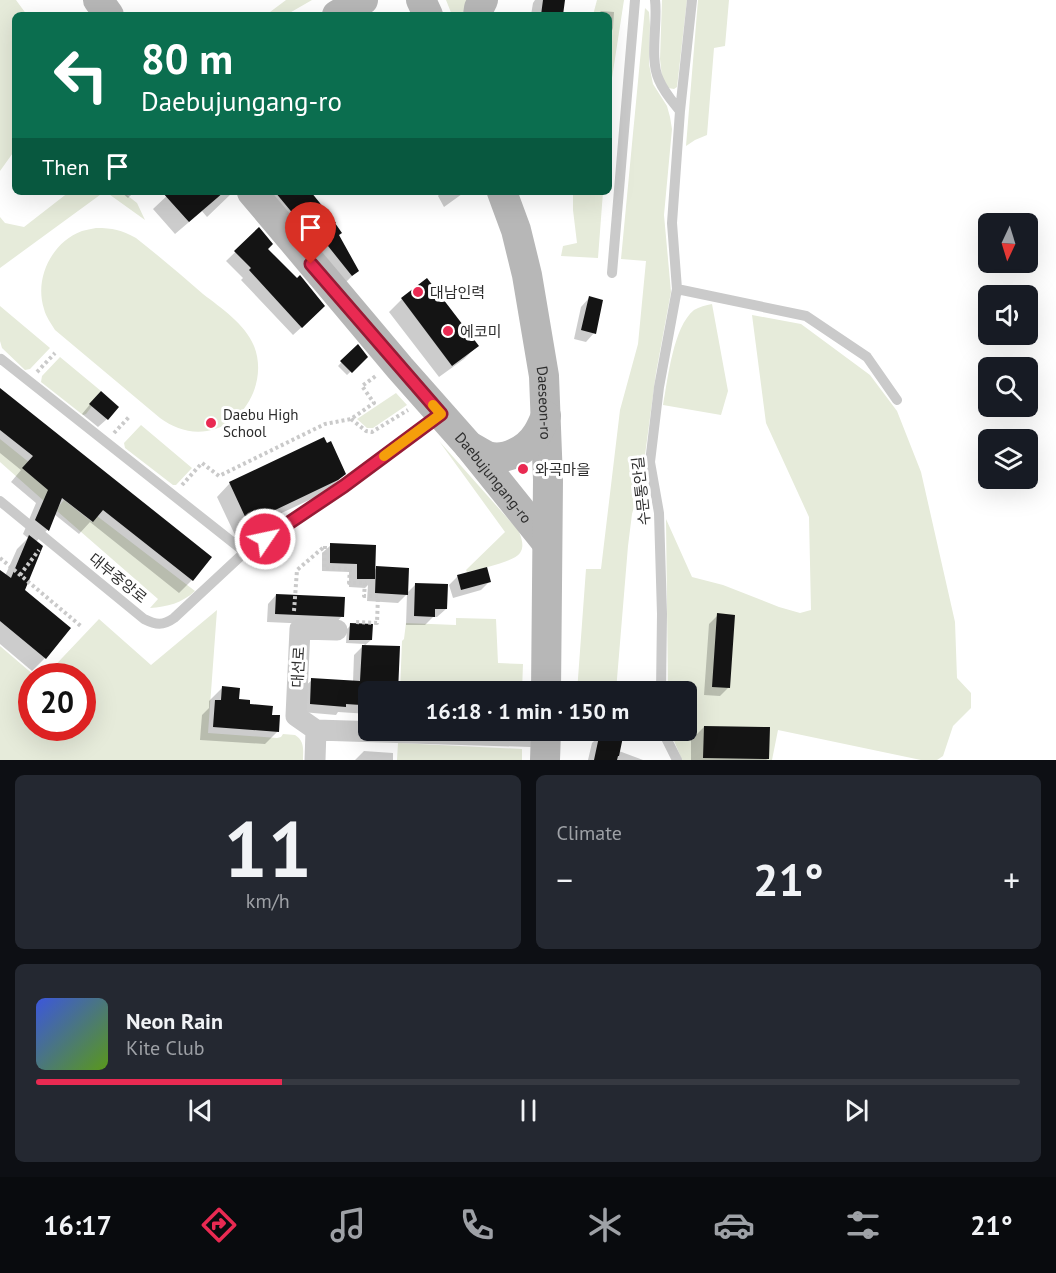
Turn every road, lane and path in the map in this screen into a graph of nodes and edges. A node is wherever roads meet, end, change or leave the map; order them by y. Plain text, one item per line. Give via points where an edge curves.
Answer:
1 (98, 0) edge
2 (363, 0) edge
3 (635, 0) edge
4 (655, 0) edge
5 (692, 0) edge
6 (108, 12) edge
7 (342, 12) edge
8 (680, 111) junction
9 (255, 195) edge
10 (503, 195) edge
11 (612, 273) dead end
12 (677, 289) junction
13 (55, 352) dead end
14 (0, 360) edge
15 (385, 369) dead end
16 (28, 381) junction
17 (897, 400) dead end
18 (429, 410) junction
19 (130, 416) dead end
20 (546, 416) junction
21 (351, 419) junction
22 (105, 441) junction
23 (469, 447) junction
24 (173, 495) junction
25 (0, 501) edge
26 (47, 540) junction
27 (547, 543) junction
28 (245, 552) junction
29 (0, 558) edge
30 (20, 574) junction
31 (82, 627) dead end
32 (300, 629) junction
33 (335, 630) joint
34 (546, 681) edge
35 (661, 681) edge
36 (316, 730) junction
37 (668, 741) edge
38 (545, 742) edge
39 (315, 760) edge
40 (677, 760) edge

1 - 6 street
2 - 7 street
3 - 11 lane
4 - 8 lane via 657,78
5 - 8 lane, 수문통안길
8 - 12 lane, 수문통안길 via 672,223
9 - 18 street, Daebujungang-ro
10 - 20 street, Daeseon-ro via 527,275 544,376
12 - 17 lane via 806,316 867,357
12 - 35 lane, 수문통안길 via 650,462 659,513
13 - 16 path
14 - 16 lane
15 - 21 path via 362,386 374,403
16 - 22 lane
18 - 21 path via 372,432
18 - 23 street, Daebujungang-ro
18 - 28 lane, 대부중앙로 via 344,486
19 - 22 path
20 - 23 street via 537,435 512,455 489,456
20 - 27 street, Daeseon-ro
21 - 24 path via 325,424 219,476 202,463
22 - 24 lane
23 - 27 street, Daebujungang-ro
24 - 28 lane
25 - 26 lane, 대부중앙로
26 - 28 lane, 대부중앙로 via 144,619 160,625 174,618
26 - 30 path
27 - 34 street, Daeseon-ro
29 - 30 path
30 - 31 path
32 - 33 street, 대선로
32 - 33 path via 293,629 297,570 325,546 324,568 350,569 350,583 365,583 364,596 378,596 377,622 334,621
32 - 36 street, 대선로 via 296,716
36 - 38 street
36 - 39 street
37 - 40 lane

